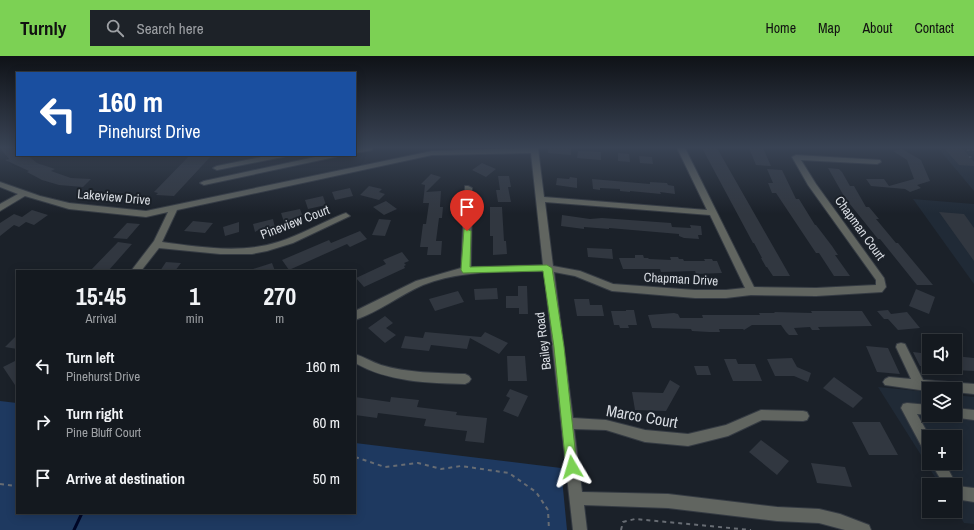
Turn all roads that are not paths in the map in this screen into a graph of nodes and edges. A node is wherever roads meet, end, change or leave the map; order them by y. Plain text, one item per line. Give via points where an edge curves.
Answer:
1 (277, 170) edge
2 (296, 170) edge
3 (322, 170) edge
4 (536, 170) edge
5 (692, 170) edge
6 (803, 170) edge
7 (278, 177) junction
8 (204, 183) dead end
9 (0, 184) edge
10 (468, 188) dead end
11 (25, 194) junction
12 (540, 199) junction
13 (0, 208) edge
14 (173, 209) junction
15 (713, 213) junction
16 (346, 216) dead end
17 (158, 245) junction
18 (547, 268) junction
19 (137, 270) edge
20 (466, 270) junction
21 (751, 291) junction
22 (816, 292) joint
23 (356, 315) edge
24 (901, 347) dead end
25 (356, 359) edge
26 (464, 379) dead end
27 (890, 382) dead end
28 (920, 385) junction
29 (974, 390) edge
30 (922, 409) edge
31 (962, 414) edge
32 (974, 415) edge
33 (803, 416) dead end
34 (566, 424) junction
35 (922, 435) edge
36 (962, 493) edge
37 (974, 495) edge
38 (575, 498) junction
39 (580, 530) edge
40 (864, 530) edge

1 - 7 street
2 - 7 street
3 - 7 street, Lakeview Drive
4 - 12 street, Bailey Road
5 - 15 street
6 - 22 street, Chapman Court via 882,283 881,287 872,290
7 - 8 street
7 - 14 street, Lakeview Drive
9 - 11 street, Lakeview Drive
10 - 20 street
11 - 13 street
11 - 14 street, Lakeview Drive via 91,209 146,214
12 - 15 street
12 - 18 street, Bailey Road
14 - 17 street
15 - 21 street
16 - 17 street, Pineview Court via 281,244 255,250 225,252
17 - 19 street
18 - 20 street, Chapman Drive
18 - 21 street, Chapman Drive via 577,273 618,288 695,294
18 - 34 street, Bailey Road via 559,347
20 - 23 street, Chapman Drive via 419,283
21 - 22 street, Chapman Drive
24 - 28 street
25 - 26 street via 382,370
27 - 28 street
28 - 29 street
30 - 35 street via 907,408
31 - 32 street
33 - 34 street, Marco Court via 760,415 728,430 688,440 645,436 606,425
34 - 38 street, Bailey Road
36 - 37 street
38 - 39 street, Bailey Road
38 - 40 street via 668,501 777,514 819,516

